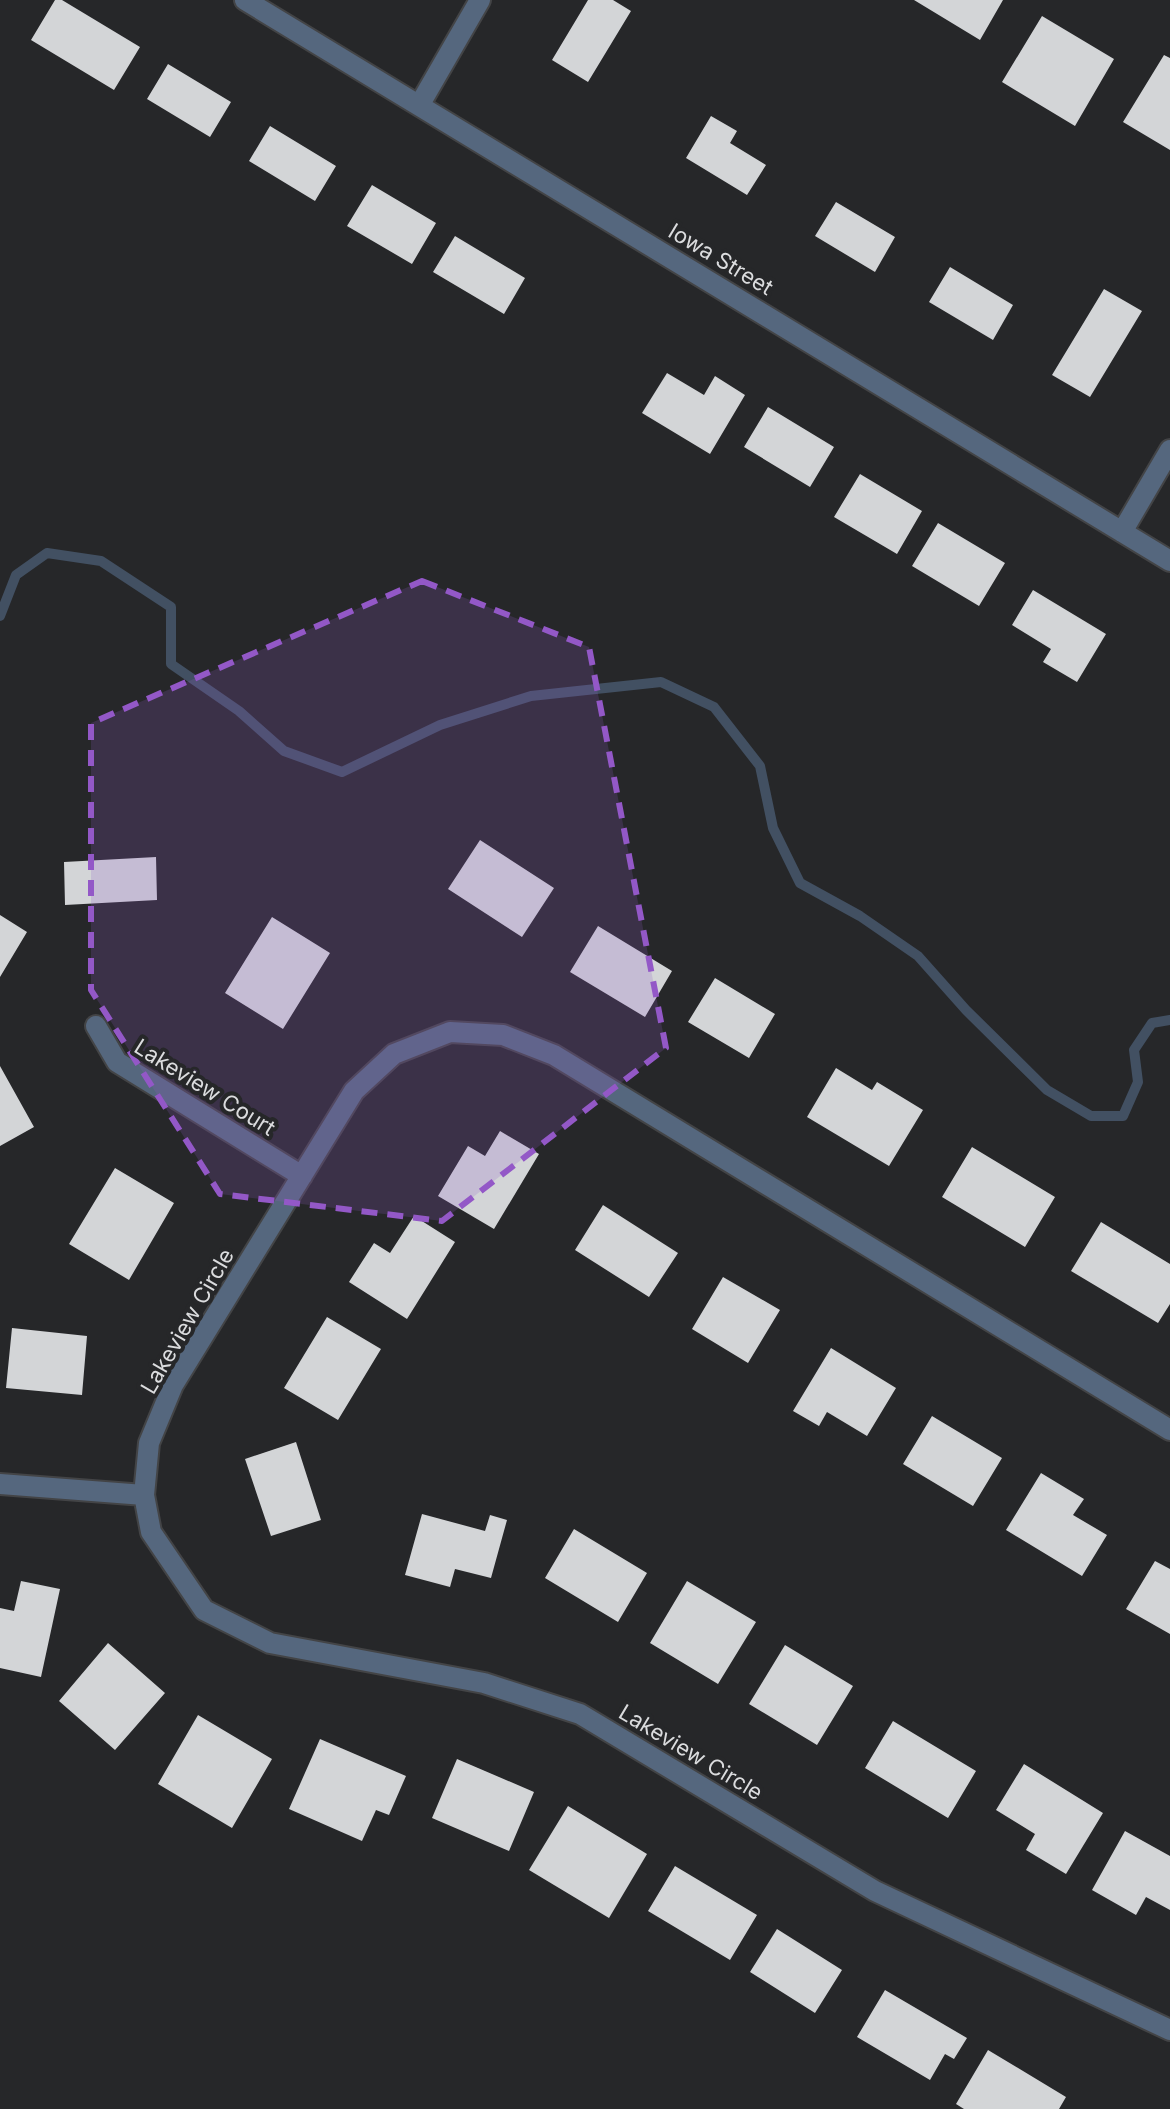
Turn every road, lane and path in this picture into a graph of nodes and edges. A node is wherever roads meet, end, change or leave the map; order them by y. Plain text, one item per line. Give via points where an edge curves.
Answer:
1 (245, 0) edge
2 (480, 0) edge
3 (420, 104) junction
4 (1170, 450) edge
5 (1122, 532) junction
6 (1170, 561) edge
7 (96, 1026) dead end
8 (302, 1176) junction
9 (1170, 1430) edge
10 (0, 1484) edge
11 (144, 1495) junction
12 (1170, 2030) edge

1 - 3 street, Iowa Street
2 - 3 street
3 - 5 street, Iowa Street
4 - 5 street
5 - 6 street, Iowa Street
7 - 8 street, Lakeview Court via 117,1062
8 - 9 street, Lakeview Circle via 354,1091 394,1054 450,1032 503,1035 554,1055
8 - 11 street, Lakeview Circle via 173,1385 149,1443
10 - 11 street
11 - 12 street, Lakeview Circle via 151,1532 204,1610 270,1643 484,1683 580,1714 875,1891

